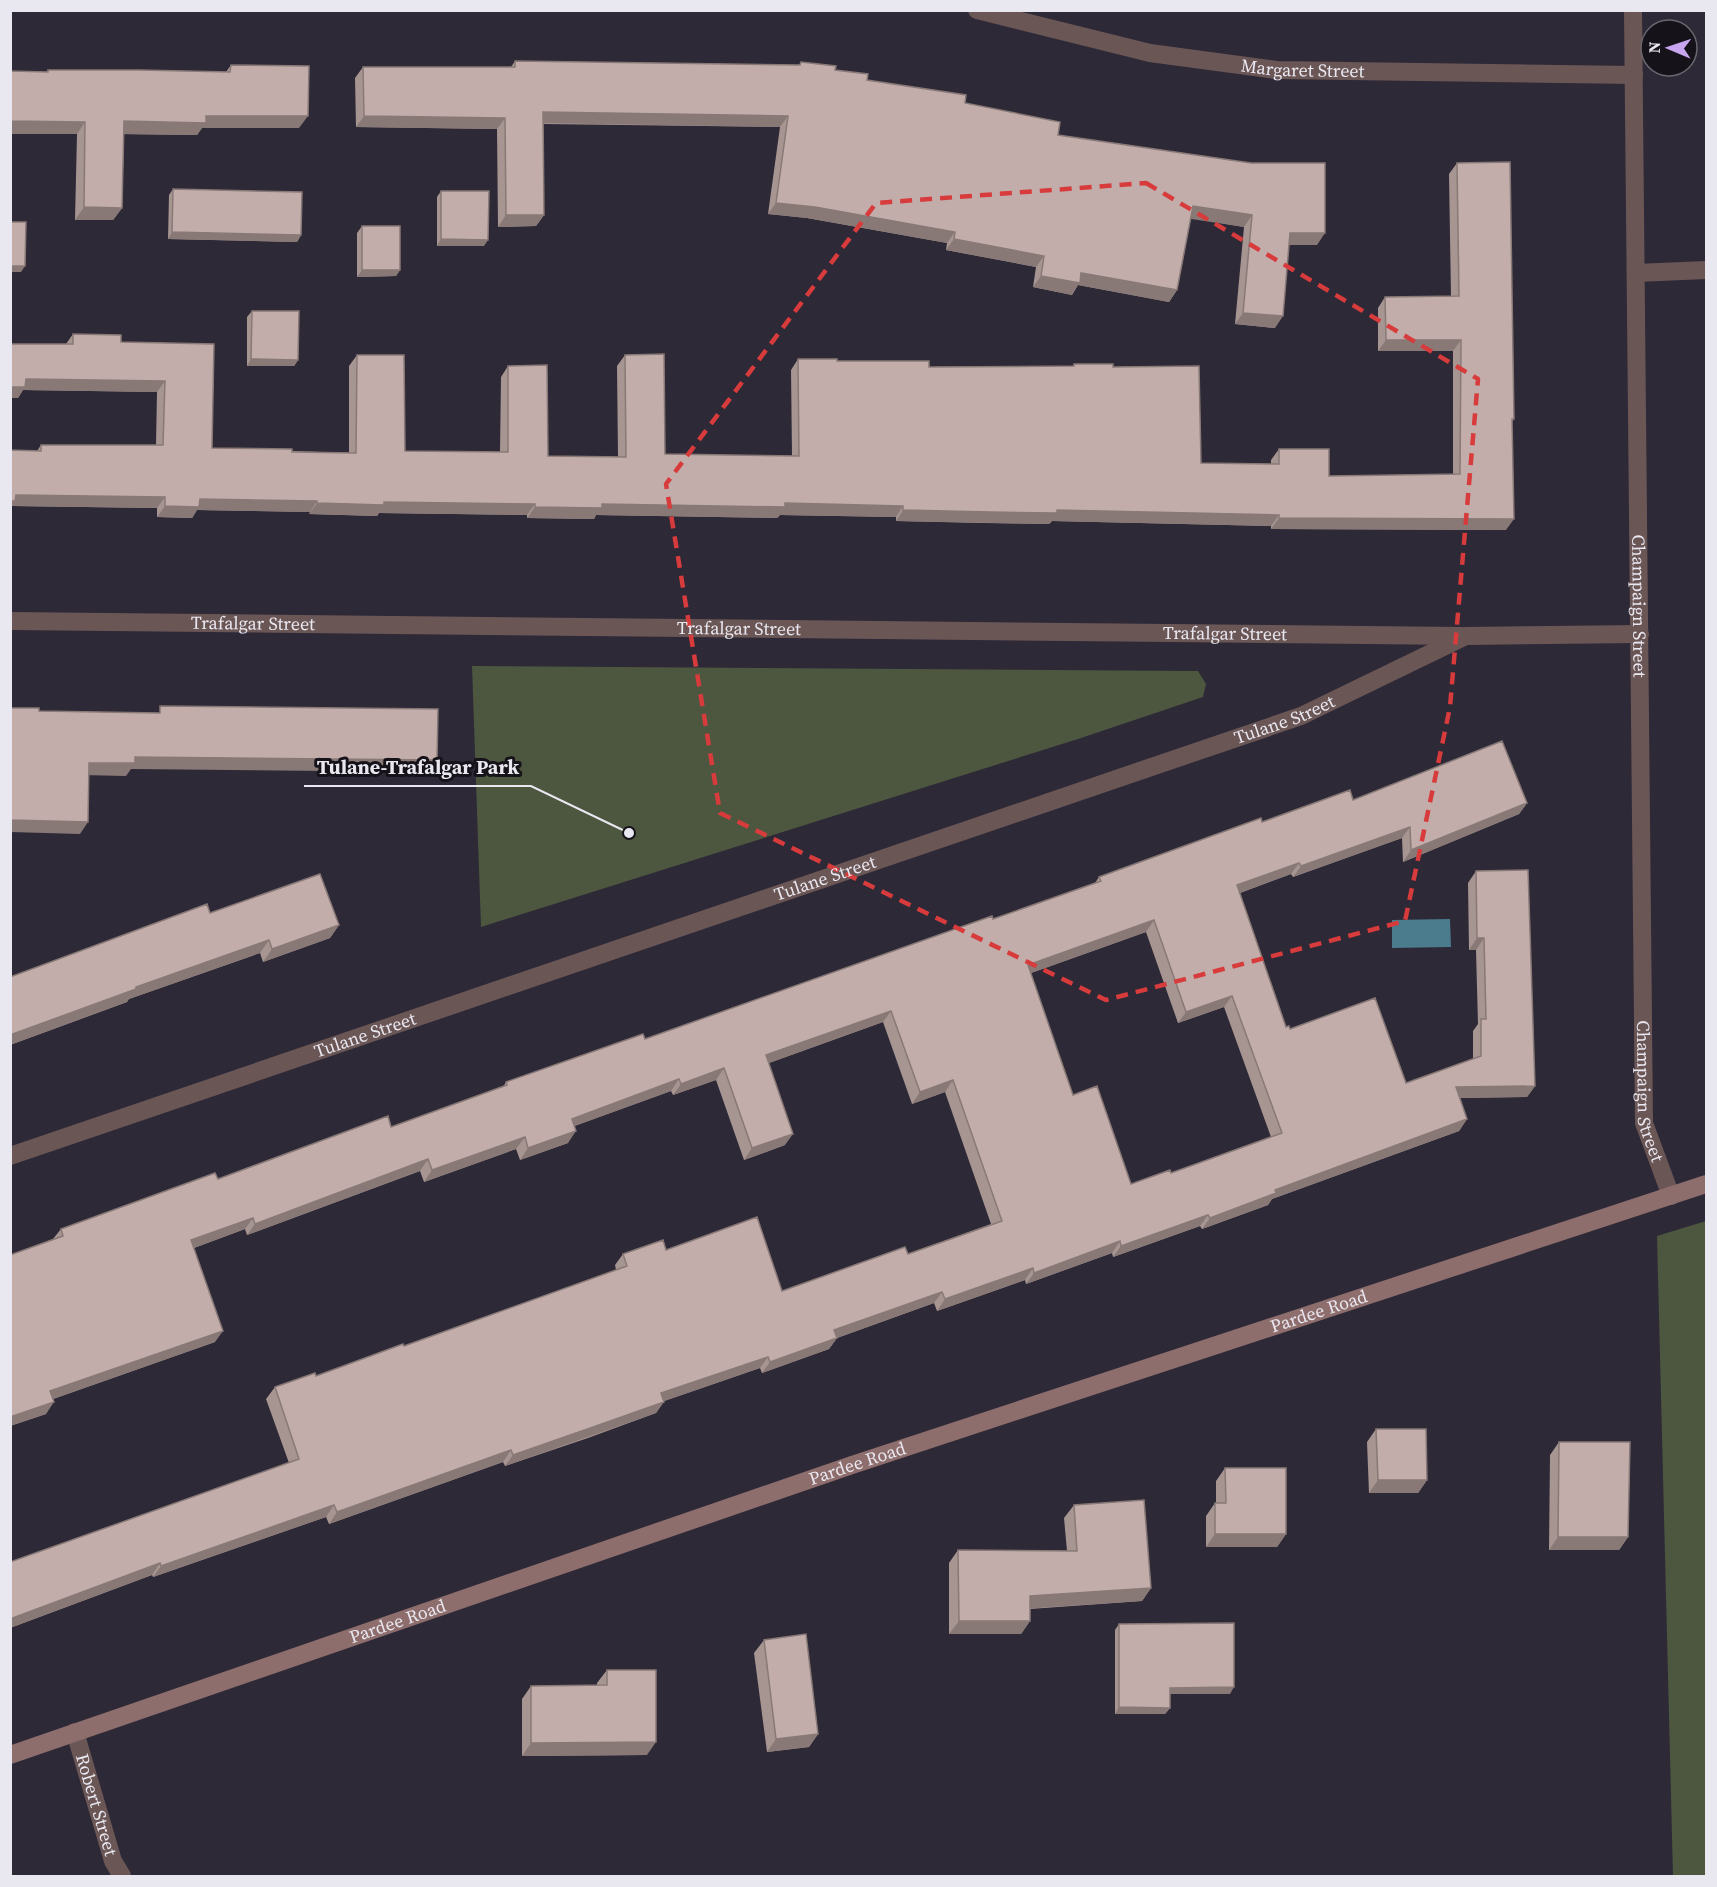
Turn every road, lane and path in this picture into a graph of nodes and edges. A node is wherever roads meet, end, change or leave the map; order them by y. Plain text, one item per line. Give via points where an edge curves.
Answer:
1 (977, 10) edge
2 (1633, 10) edge
3 (1634, 75) junction
4 (1707, 270) edge
5 (1636, 273) junction
6 (10, 621) edge
7 (1640, 634) junction
8 (1466, 636) junction
9 (10, 1155) edge
10 (1707, 1184) edge
11 (1671, 1196) junction
12 (75, 1732) junction
13 (10, 1755) edge
14 (122, 1876) edge

1 - 3 street, Margaret Street via 1150,53 1277,70
2 - 3 street, Champaign Street
3 - 5 street, Champaign Street
4 - 5 street
5 - 7 street, Champaign Street
6 - 8 street, Trafalgar Street
7 - 8 street, Tulane Street
7 - 11 street, Champaign Street via 1644,1123
8 - 9 street, Tulane Street via 1301,716
10 - 11 main road, Pardee Road
11 - 12 main road, Pardee Road via 852,1465
12 - 13 main road, Pardee Road
12 - 14 street, Robert Street via 112,1861

